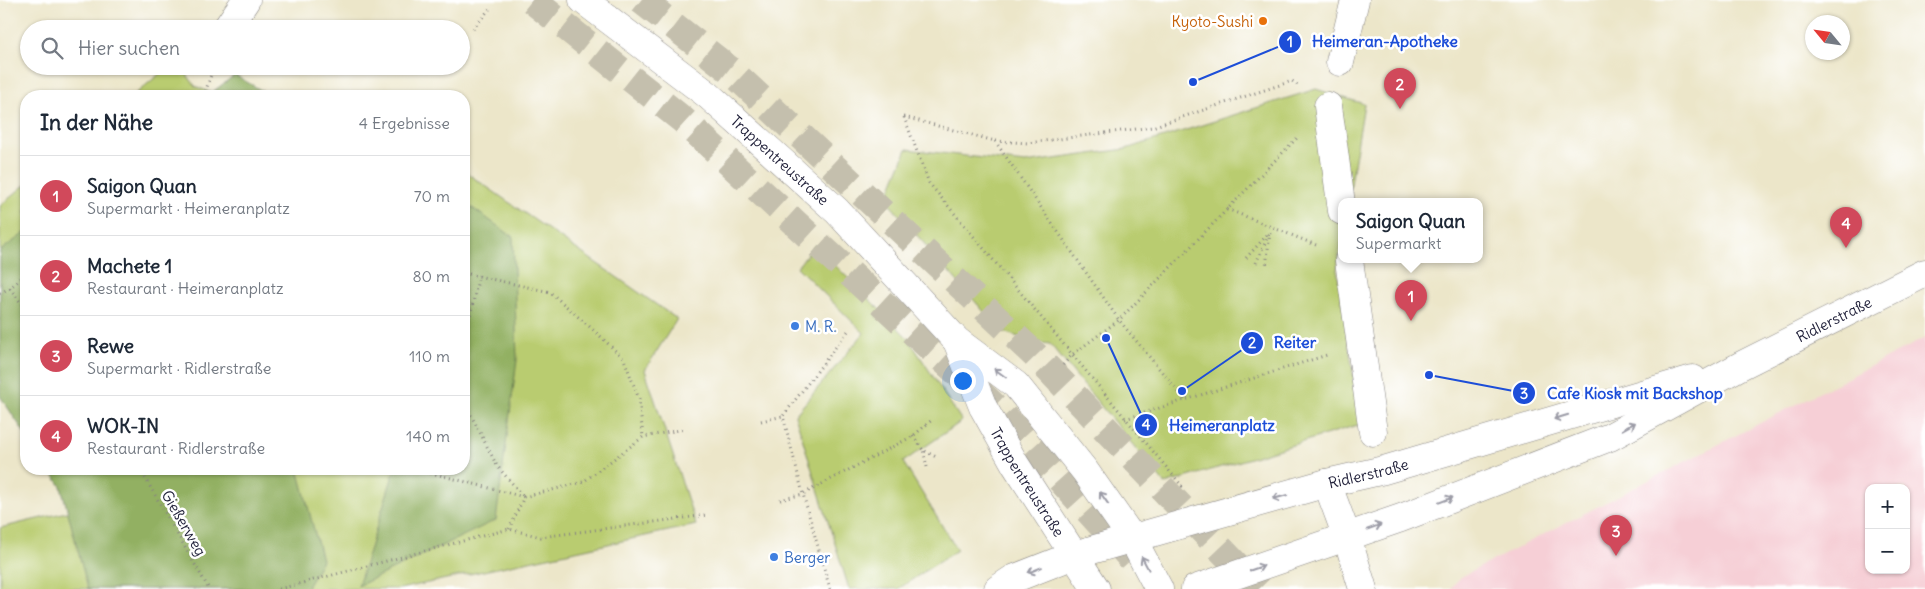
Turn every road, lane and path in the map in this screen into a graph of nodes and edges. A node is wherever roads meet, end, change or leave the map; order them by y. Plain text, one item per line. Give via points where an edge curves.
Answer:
1 (246, 0) edge
2 (583, 0) edge
3 (1355, 0) edge
4 (492, 6) dead end
5 (232, 20) edge
6 (473, 29) dead end
7 (1340, 62) dead end
8 (211, 75) edge
9 (1292, 81) dead end
10 (206, 90) edge
11 (1328, 106) joint
12 (995, 141) junction
13 (1340, 198) edge
14 (1227, 209) junction
15 (1272, 227) junction
16 (1270, 232) junction
17 (1337, 254) edge
18 (1246, 258) dead end
19 (1256, 263) dead end
20 (1339, 263) edge
21 (1266, 267) dead end
22 (1925, 273) edge
23 (470, 274) edge
24 (479, 275) junction
25 (20, 279) edge
26 (10, 288) junction
27 (0, 293) edge
28 (20, 302) edge
29 (470, 316) edge
30 (1119, 320) junction
31 (848, 331) dead end
32 (957, 341) junction
33 (1361, 344) junction
34 (1074, 354) junction
35 (1063, 364) dead end
36 (1742, 365) junction
37 (1185, 400) junction
38 (470, 413) edge
39 (783, 416) junction
40 (932, 418) dead end
41 (1125, 419) junction
42 (761, 421) dead end
43 (685, 429) dead end
44 (1374, 432) dead end
45 (913, 436) junction
46 (643, 437) junction
47 (923, 450) junction
48 (938, 458) dead end
49 (927, 467) dead end
50 (143, 475) edge
51 (439, 475) edge
52 (1327, 483) junction
53 (1192, 484) dead end
54 (802, 494) junction
55 (524, 497) junction
56 (780, 500) dead end
57 (707, 515) dead end
58 (509, 529) junction
59 (1347, 537) junction
60 (1132, 538) junction
61 (1074, 555) junction
62 (209, 589) edge
63 (279, 589) edge
64 (830, 589) edge
65 (998, 589) edge
66 (1096, 589) edge
67 (1159, 589) edge
68 (1194, 589) edge
69 (1363, 589) edge

1 - 5 street
2 - 32 street, Trappentreustraße via 708,95 838,211
3 - 7 street
4 - 6 path
8 - 10 path
9 - 12 path via 1152,126 1028,144
11 - 13 street
11 - 14 path
12 - 30 path
12 - 34 path via 904,117 929,183
14 - 15 path
14 - 30 path
15 - 16 path
15 - 17 path
16 - 18 path
16 - 19 path
16 - 21 path
20 - 33 street
22 - 36 street, Ridlerstraße
23 - 24 path
24 - 29 path
24 - 46 path via 550,292 624,359 639,399
25 - 26 path
26 - 27 path
26 - 28 path
30 - 34 path
30 - 37 path
31 - 39 path
60 -> 32 street, Trappentreustraße via 1071,452 1016,385
32 - 61 street, Trappentreustraße via 983,407 1015,464
33 - 37 path
33 - 44 street
34 - 35 path
34 - 41 path
36 -> 52 street, Ridlerstraße via 1384,470
59 -> 36 street, Ridlerstraße via 1610,436
37 - 41 path
38 - 55 path via 497,466
39 - 42 path
39 - 54 path
40 - 45 path
41 - 53 path via 1182,486
43 - 46 path
45 - 47 path
45 - 54 path
46 - 55 path via 583,482
47 - 48 path
47 - 49 path
50 - 62 path, Gießerweg
51 - 55 path
52 - 59 street
52 -> 60 street, Ridlerstraße
54 - 56 path
54 - 64 path
55 - 58 path
57 - 58 path via 541,537
58 - 63 path
68 -> 59 street, Ridlerstraße
59 - 69 street
60 - 61 street, Ridlerstraße
67 -> 60 street, Trappentreustraße
61 -> 65 street, Ridlerstraße via 1013,579
61 - 66 street, Trappentreustraße

